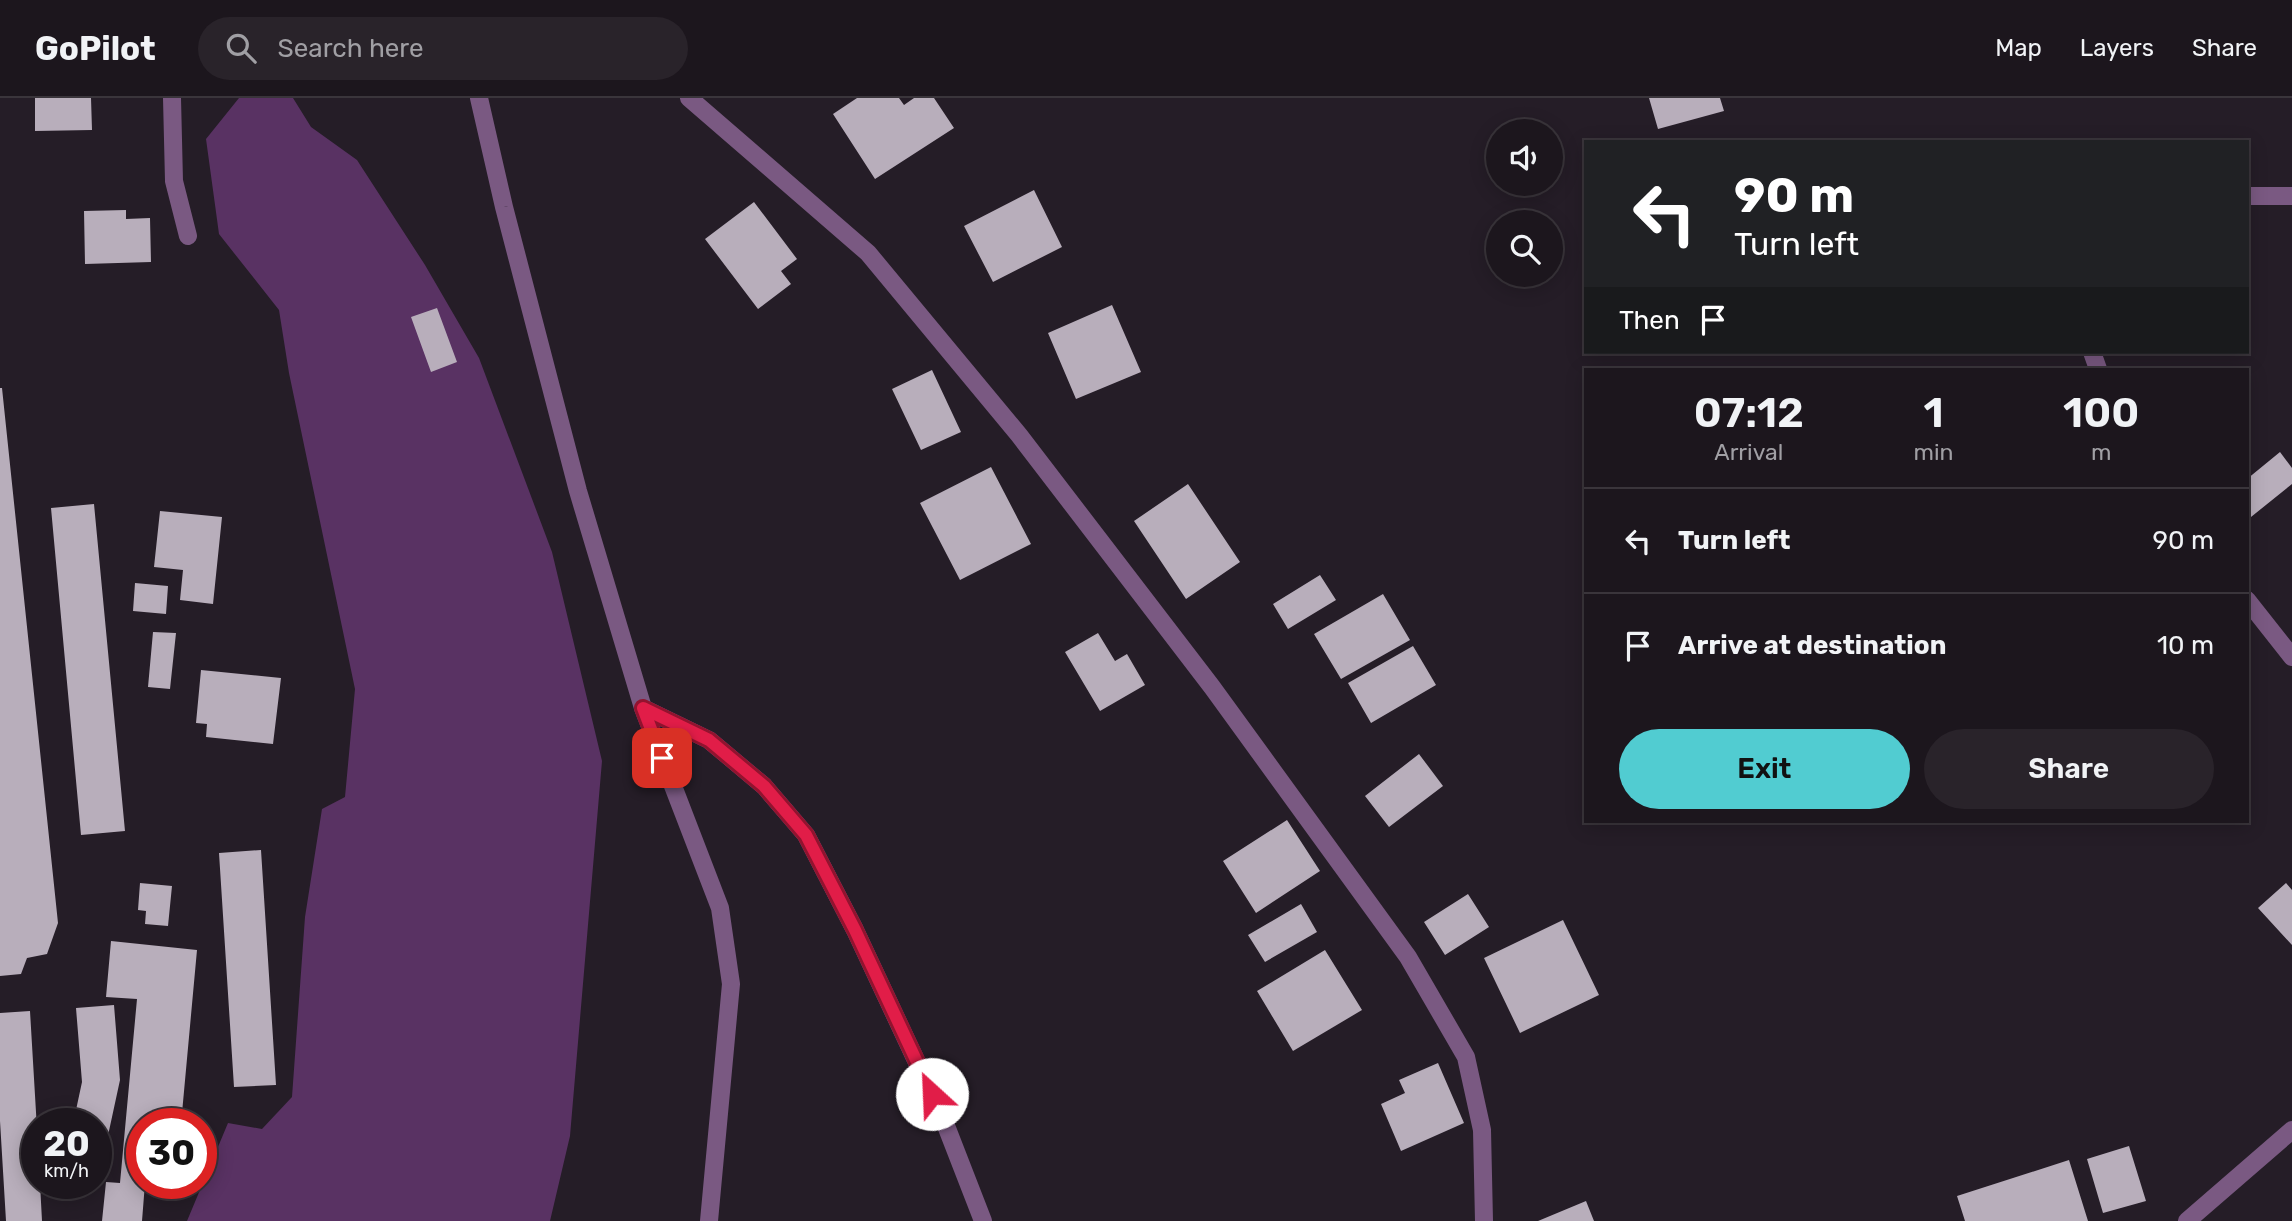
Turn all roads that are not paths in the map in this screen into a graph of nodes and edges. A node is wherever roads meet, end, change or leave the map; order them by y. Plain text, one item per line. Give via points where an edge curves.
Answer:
1 (172, 98) edge
2 (479, 98) edge
3 (689, 98) edge
4 (2249, 196) edge
5 (2292, 196) edge
6 (188, 236) dead end
7 (2249, 603) edge
8 (2292, 657) edge
9 (643, 708) junction
10 (2292, 1130) edge
11 (709, 1221) edge
12 (983, 1221) edge
13 (1484, 1221) edge
14 (2187, 1221) edge

1 - 6 street via 174,181
2 - 9 street via 578,491
3 - 13 street via 868,253 1028,446 1212,687 1400,946 1466,1057 1482,1130
4 - 5 street
7 - 8 street
9 - 11 street via 720,908 731,984
9 - 12 street via 709,740 764,786 806,835 943,1118
10 - 14 street

